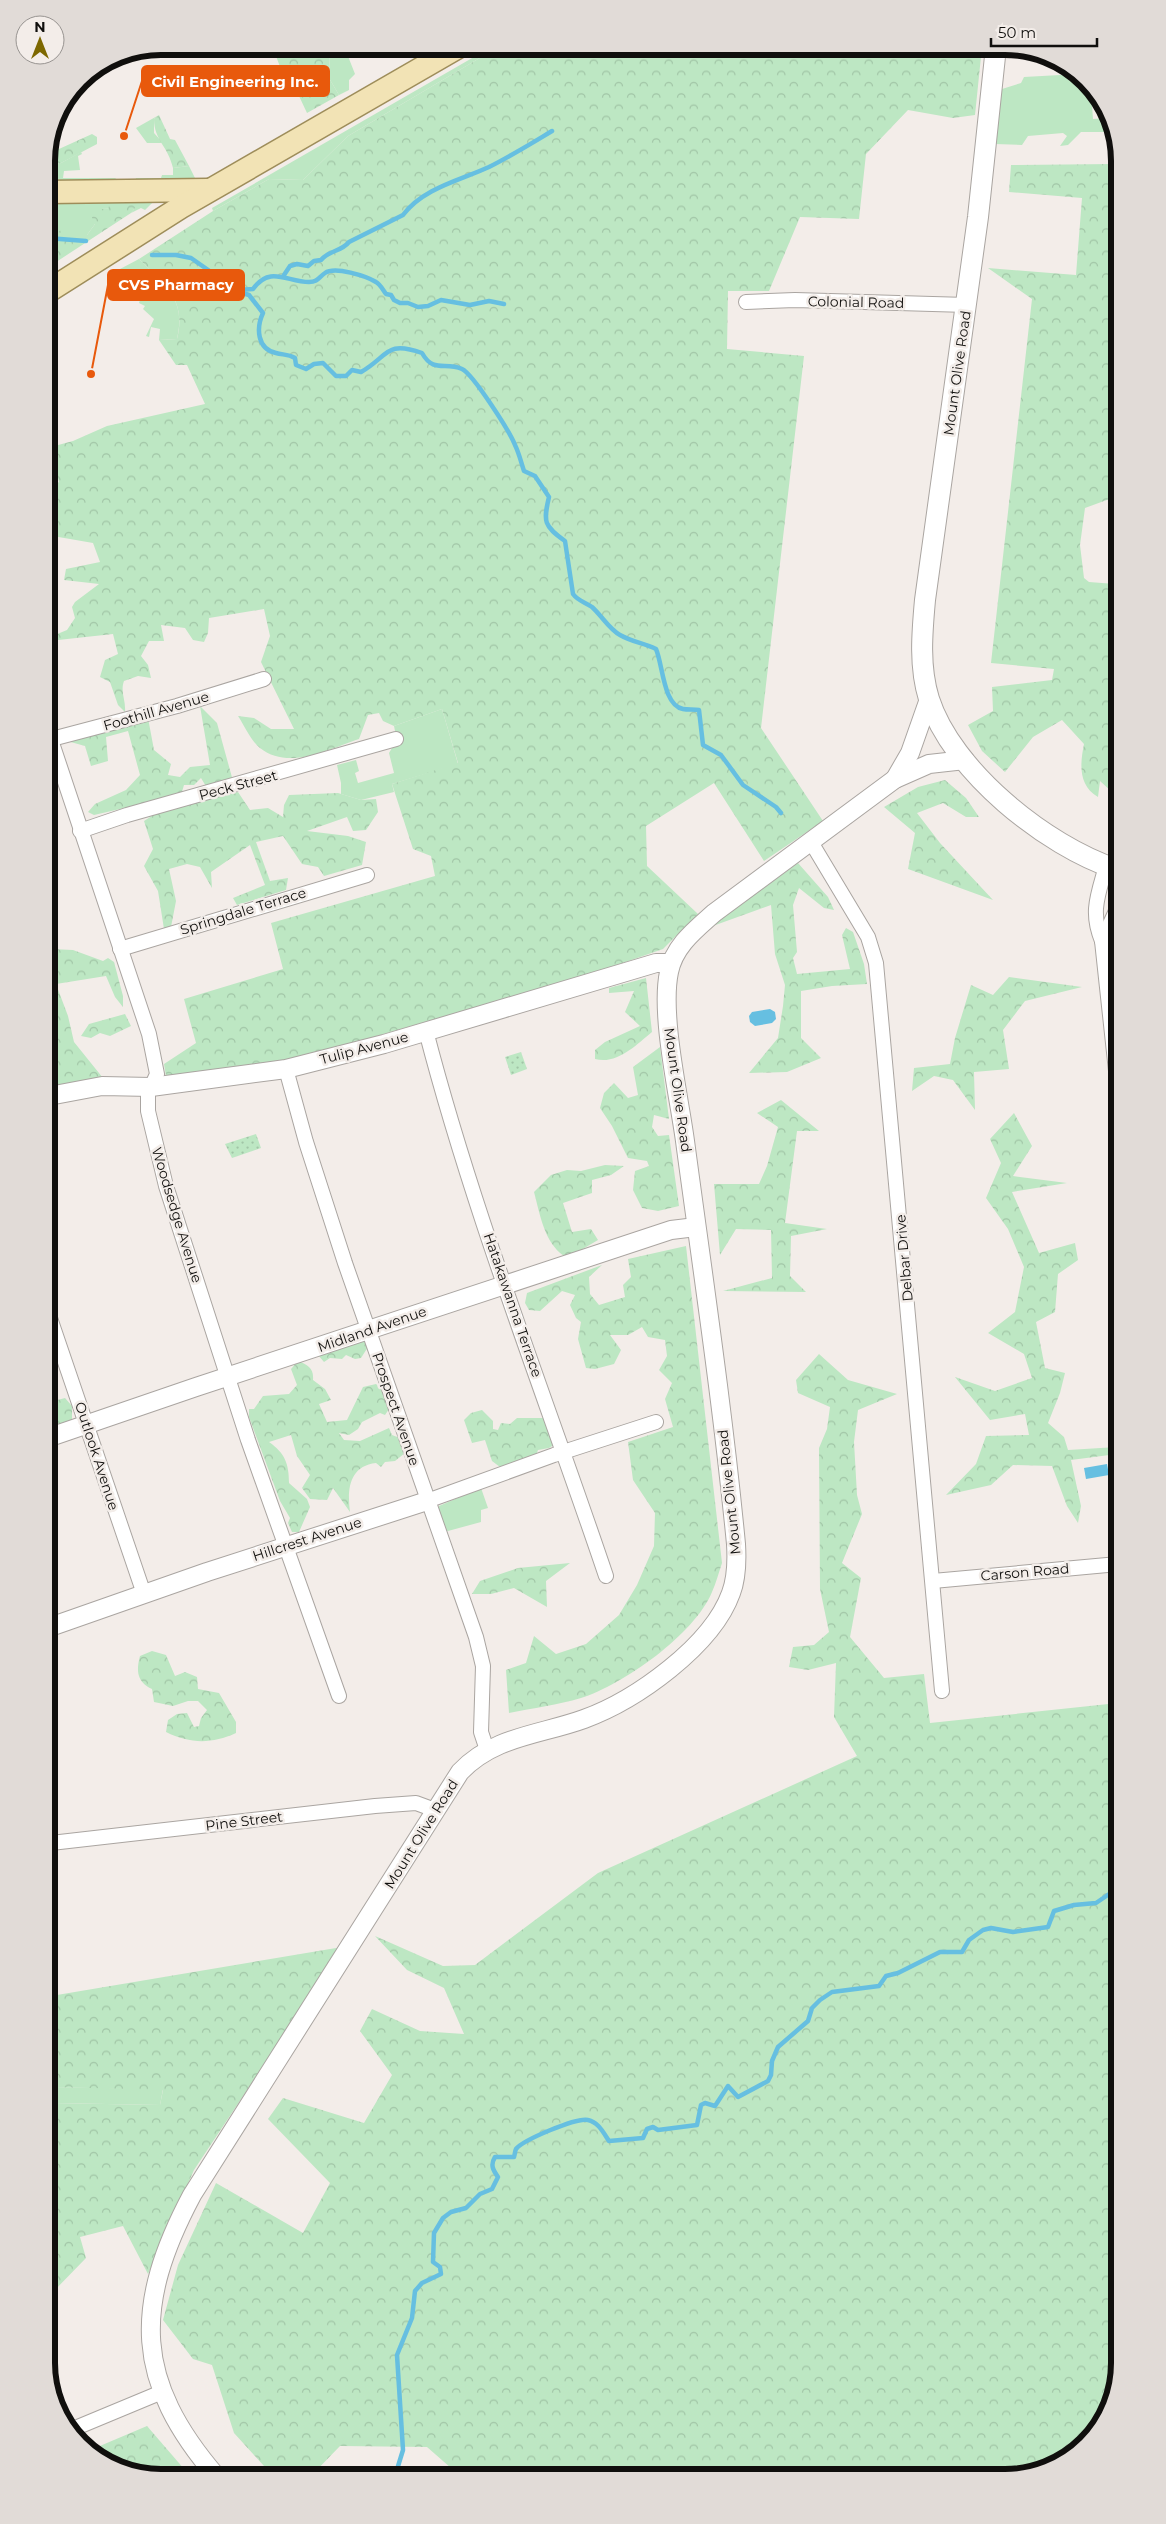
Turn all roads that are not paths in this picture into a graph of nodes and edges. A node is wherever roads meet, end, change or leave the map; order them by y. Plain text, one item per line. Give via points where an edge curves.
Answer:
1 (444, 55) edge
2 (995, 55) edge
3 (209, 190) junction
4 (55, 192) edge
5 (55, 287) edge
6 (746, 302) dead end
7 (966, 305) junction
8 (264, 679) dead end
9 (929, 699) junction
10 (55, 736) edge
11 (396, 739) dead end
12 (55, 755) edge
13 (965, 760) junction
14 (895, 779) junction
15 (80, 831) junction
16 (811, 842) junction
17 (1111, 867) edge
18 (367, 875) dead end
19 (1111, 922) edge
20 (1102, 941) junction
21 (120, 949) junction
22 (671, 964) junction
23 (1111, 1025) edge
24 (426, 1031) junction
25 (286, 1068) junction
26 (151, 1087) junction
27 (55, 1095) edge
28 (696, 1227) junction
29 (506, 1285) junction
30 (368, 1329) junction
31 (55, 1332) edge
32 (228, 1376) junction
33 (656, 1422) dead end
34 (87, 1424) junction
35 (55, 1435) edge
36 (564, 1452) junction
37 (428, 1501) junction
38 (285, 1546) junction
39 (1111, 1565) edge
40 (606, 1576) dead end
41 (933, 1581) junction
42 (144, 1594) junction
43 (55, 1625) edge
44 (942, 1691) dead end
45 (339, 1696) dead end
46 (487, 1750) junction
47 (435, 1810) junction
48 (55, 1843) edge
49 (162, 2392) junction
50 (77, 2427) edge
51 (211, 2469) edge

1 - 3 main road
2 - 7 main road, Mount Olive Road
3 - 4 main road
3 - 5 main road
6 - 7 street, Colonial Road via 795,300
7 - 9 main road, Mount Olive Road via 925,607 922,660
8 - 10 street, Foothill Avenue via 178,706
9 - 13 main road, Mount Olive Road via 947,735
9 - 14 street, Mount Olive Road via 910,753
11 - 15 street, Peck Street
12 - 15 street, Woodsedge Avenue
13 - 14 street, Mount Olive Road via 929,764
13 - 17 main road, Mount Olive Road via 1034,826 1073,851
14 - 16 street, Mount Olive Road
15 - 21 street, Woodsedge Avenue
16 - 22 street, Mount Olive Road via 714,913 681,945
16 - 41 street, Delbar Drive via 868,937 876,962
17 - 20 street via 1094,914
18 - 21 street, Springdale Terrace
19 - 20 street
20 - 23 street
21 - 26 street, Woodsedge Avenue via 152,1045 157,1074
22 - 24 street, Tulip Avenue via 656,962
22 - 28 street, Mount Olive Road via 667,989 669,1026
24 - 25 street, Tulip Avenue
24 - 29 street, Hatakawanna Terrace via 446,1107
25 - 26 street, Tulip Avenue
25 - 30 street, Prospect Avenue via 306,1142
26 - 27 street, Tulip Avenue via 102,1086
26 - 32 street, Woodsedge Avenue via 147,1103 156,1147
28 - 29 street, Midland Avenue via 671,1230
28 - 46 street, Mount Olive Road via 733,1514 737,1557 731,1593 701,1638 669,1669 637,1693 582,1720 514,1738
29 - 30 street, Midland Avenue
29 - 36 street, Hatakawanna Terrace
30 - 32 street, Midland Avenue
30 - 37 street, Prospect Avenue
31 - 34 street, Outlook Avenue
32 - 34 street, Midland Avenue
32 - 38 street, Woodsedge Avenue
33 - 36 street, Hillcrest Avenue
34 - 35 street, Midland Avenue
34 - 42 street, Outlook Avenue
36 - 37 street, Hillcrest Avenue
36 - 40 street, Hatakawanna Terrace
37 - 38 street, Hillcrest Avenue
37 - 46 street, Prospect Avenue via 479,1650 484,1682 482,1736
38 - 42 street, Hillcrest Avenue
38 - 45 street, Woodsedge Avenue
39 - 41 street, Carson Road
41 - 44 street, Delbar Drive
42 - 43 street, Hillcrest Avenue
46 - 47 street, Mount Olive Road via 460,1772
47 - 48 street, Pine Street via 416,1803 375,1806
47 - 49 street, Mount Olive Road via 200,2183 176,2227 160,2270 152,2314 152,2349
49 - 50 street
49 - 51 street, Mount Olive Road via 178,2426

